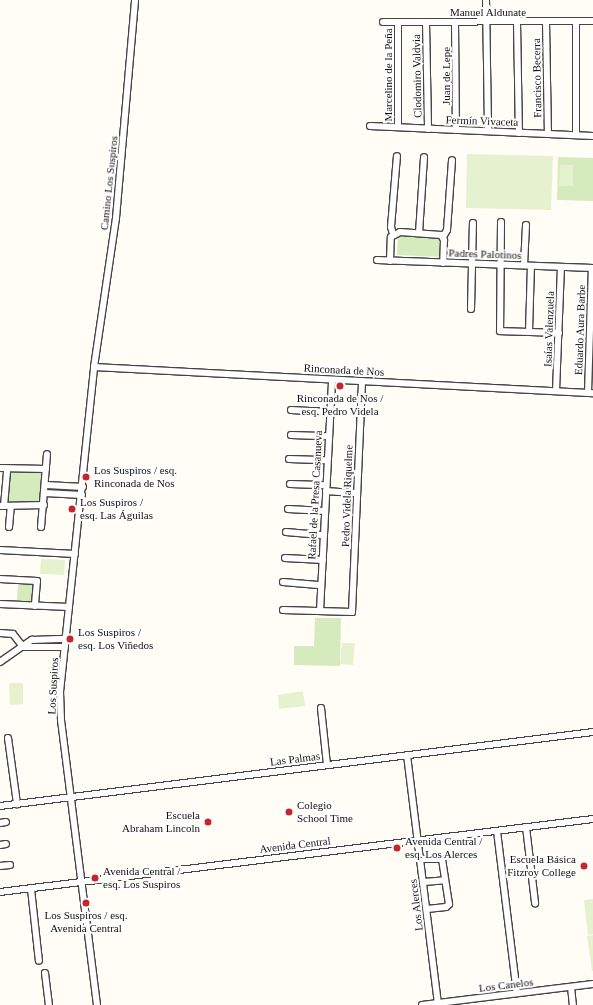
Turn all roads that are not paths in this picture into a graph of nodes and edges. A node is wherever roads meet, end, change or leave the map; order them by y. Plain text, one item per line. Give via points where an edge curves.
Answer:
1 (136, 0) edge
2 (486, 0) edge
3 (593, 21) edge
4 (383, 22) dead end
5 (398, 22) junction
6 (426, 22) junction
7 (455, 22) junction
8 (486, 22) junction
9 (517, 22) junction
10 (546, 22) junction
11 (576, 22) junction
12 (370, 126) dead end
13 (398, 127) junction
14 (428, 129) junction
15 (456, 130) junction
16 (488, 131) junction
17 (519, 132) junction
18 (548, 134) junction
19 (576, 135) junction
20 (593, 136) edge
21 (397, 156) dead end
22 (424, 157) dead end
23 (452, 160) dead end
24 (501, 222) dead end
25 (473, 223) dead end
26 (526, 225) dead end
27 (419, 233) junction
28 (393, 234) junction
29 (443, 237) junction
30 (377, 260) dead end
31 (390, 261) junction
32 (443, 263) junction
33 (472, 264) junction
34 (499, 264) junction
35 (524, 265) junction
36 (531, 266) junction
37 (561, 267) junction
38 (593, 268) edge
39 (471, 309) dead end
40 (592, 331) edge
41 (529, 332) junction
42 (559, 333) junction
43 (591, 358) edge
44 (94, 367) junction
45 (332, 380) junction
46 (362, 381) junction
47 (556, 392) junction
48 (590, 393) edge
49 (291, 410) dead end
50 (330, 412) junction
51 (290, 435) dead end
52 (328, 436) junction
53 (46, 454) dead end
54 (289, 459) dead end
55 (327, 460) junction
56 (0, 468) edge
57 (7, 469) junction
58 (46, 469) junction
59 (290, 484) dead end
60 (46, 485) junction
61 (83, 487) junction
62 (326, 488) junction
63 (45, 493) junction
64 (357, 493) junction
65 (82, 495) junction
66 (2, 506) edge
67 (11, 506) junction
68 (44, 506) junction
69 (288, 509) dead end
70 (325, 511) junction
71 (9, 527) dead end
72 (41, 527) dead end
73 (286, 532) dead end
74 (324, 535) junction
75 (0, 550) edge
76 (75, 554) junction
77 (285, 558) dead end
78 (322, 560) junction
79 (0, 579) edge
80 (283, 582) dead end
81 (321, 585) junction
82 (0, 604) edge
83 (35, 606) junction
84 (69, 607) junction
85 (283, 610) dead end
86 (320, 611) junction
87 (0, 633) edge
88 (66, 639) junction
89 (23, 647) junction
90 (65, 647) junction
91 (0, 662) edge
92 (321, 708) dead end
93 (593, 732) edge
94 (8, 738) dead end
95 (408, 755) junction
96 (327, 765) junction
97 (71, 797) junction
98 (17, 804) junction
99 (0, 806) edge
100 (593, 819) edge
101 (526, 827) junction
102 (497, 831) junction
103 (419, 840) junction
104 (421, 859) junction
105 (10, 865) dead end
106 (0, 866) edge
107 (445, 880) junction
108 (81, 882) junction
109 (424, 882) junction
110 (0, 888) edge
111 (31, 888) junction
112 (0, 892) edge
113 (535, 903) dead end
114 (427, 909) junction
115 (40, 961) dead end
116 (45, 973) dead end
117 (593, 984) edge
118 (571, 987) junction
119 (517, 993) junction
120 (438, 1004) edge
121 (49, 1005) edge
122 (97, 1005) edge
123 (422, 1005) edge
124 (572, 1005) edge

1 - 44 street, Camino Los Suspiros via 116,218
2 - 8 street
3 - 11 street, Manuel Aldunate
4 - 5 street, Manuel Aldunate
5 - 6 street, Manuel Aldunate
5 - 13 street, Marcelino de la Peña
6 - 7 street, Manuel Aldunate
6 - 14 street, Clodomiro Valdvia
7 - 8 street, Manuel Aldunate
7 - 15 street, Juan de Lepe
8 - 9 street, Manuel Aldunate
8 - 16 street
9 - 10 street, Manuel Aldunate
9 - 17 street
10 - 11 street, Manuel Aldunate
10 - 18 street, Francisco Becerra
11 - 19 street
12 - 13 street, Fermín Vivaceta
13 - 14 street, Fermín Vivaceta
14 - 15 street, Fermín Vivaceta
15 - 16 street, Fermín Vivaceta
16 - 17 street, Fermín Vivaceta
17 - 18 street, Fermín Vivaceta
18 - 19 street, Fermín Vivaceta
19 - 20 street, Fermín Vivaceta
21 - 28 street via 391,227
22 - 27 street
23 - 29 street via 447,230
24 - 34 street
25 - 33 street
26 - 35 street
27 - 28 street
27 - 29 street
28 - 31 street
29 - 32 street
30 - 31 street, Padres Palotinos
31 - 32 street, Padres Palotinos
32 - 33 street, Padres Palotinos
33 - 34 street, Padres Palotinos
33 - 39 street
34 - 35 street, Padres Palotinos
34 - 41 street via 500,330
35 - 36 street, Padres Palotinos
36 - 37 street, Padres Palotinos
36 - 41 street
37 - 38 street, Padres Palotinos
37 - 42 street, Isaías Valenzuela
38 - 40 street, Eduardo Aura Barbe
40 - 43 street, Eduardo Aura Barbe
41 - 42 street
42 - 47 street, Isaías Valenzuela
43 - 48 street, Eduardo Aura Barbe
44 - 45 street, Rinconada de Nos
44 - 61 street, Los Suspiros
45 - 46 street, Rinconada de Nos
45 - 50 street, Rafael de la Presa Casanueva
46 - 47 street, Rinconada de Nos
46 - 64 street, Pedro Videla Riquelme
47 - 48 street, Rinconada de Nos
49 - 50 street
50 - 52 street, Rafael de la Presa Casanueva
51 - 52 street
52 - 55 street, Rafael de la Presa Casanueva
53 - 58 street
54 - 55 street
55 - 62 street, Rafael de la Presa Casanueva
56 - 57 street
57 - 58 street
57 - 66 street
58 - 60 street
59 - 62 street
60 - 61 street
60 - 63 street
61 - 65 street, Los Suspiros
62 - 64 street
62 - 70 street, Rafael de la Presa Casanueva
63 - 65 street
63 - 68 street
64 - 86 street, Pedro Videla Riquelme via 352,612
65 - 76 street, Los Suspiros
66 - 67 street
67 - 68 street
67 - 71 street
68 - 72 street
69 - 70 street
70 - 74 street, Rafael de la Presa Casanueva
73 - 74 street
74 - 78 street, Rafael de la Presa Casanueva
75 - 76 street
76 - 84 street, Los Suspiros
77 - 78 street
78 - 81 street, Rafael de la Presa Casanueva
79 - 83 street via 37,581
80 - 81 street
81 - 86 street, Rafael de la Presa Casanueva
82 - 83 street
83 - 84 street
84 - 88 street, Los Suspiros
85 - 86 street
87 - 89 street via 13,634
88 - 89 street via 36,639
88 - 90 street, Los Suspiros
89 - 90 street
89 - 91 street
90 - 97 street, Los Suspiros via 60,711
92 - 96 street
93 - 95 street, Las Palmas
94 - 98 street
95 - 96 street, Las Palmas
95 - 103 street, Los Alerces
96 - 97 street, Las Palmas
97 - 98 street, Las Palmas
97 - 108 street, Los Suspiros
98 - 99 street, Las Palmas
100 - 101 street, Avenida Central
101 - 102 street, Avenida Central
101 - 113 street
102 - 103 street, Avenida Central
102 - 119 street
103 - 104 street, Los Alerces
103 - 108 street, Avenida Central
104 - 107 street via 442,858
104 - 109 street, Los Alerces
105 - 106 street
107 - 109 street
107 - 114 street via 448,906
108 - 111 street, Avenida Central
108 - 122 street, Los Suspiros
109 - 114 street, Los Alerces
110 - 112 street
111 - 112 street, Avenida Central
111 - 115 street
114 - 120 street, Los Alerces
116 - 121 street
117 - 118 street, Los Canelos
118 - 119 street, Los Canelos
118 - 124 street
119 - 120 street, Los Canelos
120 - 123 street, Los Canelos

